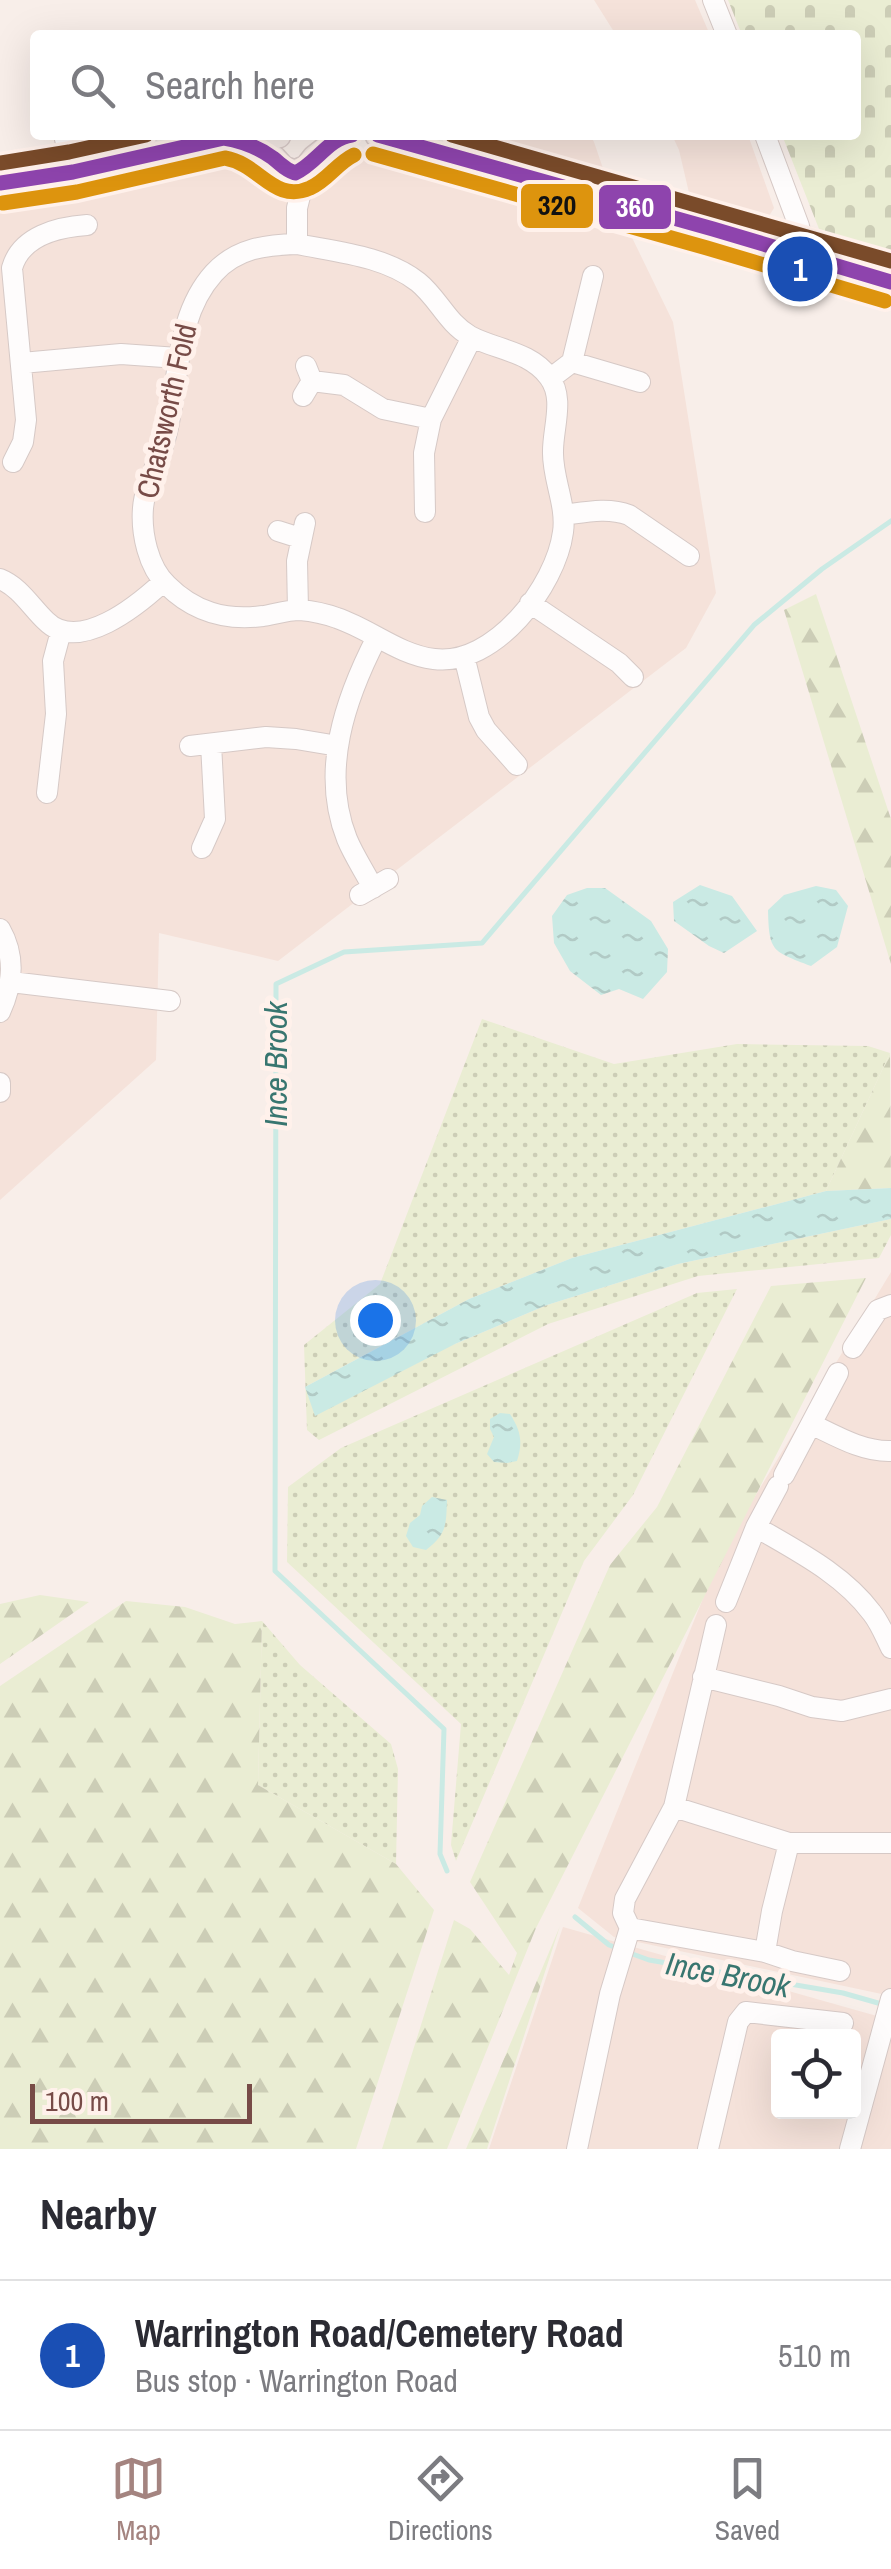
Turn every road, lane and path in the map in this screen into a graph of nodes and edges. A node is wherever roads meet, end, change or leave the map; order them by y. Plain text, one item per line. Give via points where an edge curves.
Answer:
1 (713, 0) edge
2 (724, 30) edge
3 (65, 140) edge
4 (215, 140) edge
5 (237, 140) edge
6 (330, 140) edge
7 (397, 140) edge
8 (767, 140) edge
9 (293, 151) edge
10 (73, 172) junction
11 (0, 183) edge
12 (72, 221) dead end
13 (297, 244) junction
14 (798, 254) junction
15 (8, 255) edge
16 (592, 271) dead end
17 (891, 282) edge
18 (472, 337) junction
19 (178, 358) junction
20 (572, 362) junction
21 (22, 363) junction
22 (551, 378) junction
23 (307, 381) dead end
24 (640, 382) dead end
25 (431, 420) junction
26 (13, 462) dead end
27 (564, 515) junction
28 (426, 518) dead end
29 (278, 531) dead end
30 (681, 544) dead end
31 (0, 579) edge
32 (163, 582) junction
33 (530, 603) junction
34 (298, 610) junction
35 (62, 631) junction
36 (377, 637) junction
37 (464, 656) junction
38 (626, 664) dead end
39 (338, 746) junction
40 (49, 764) junction
41 (71, 764) dead end
42 (518, 765) dead end
43 (47, 793) dead end
44 (201, 851) dead end
45 (374, 888) dead end
46 (0, 929) edge
47 (160, 978) dead end
48 (11, 982) junction
49 (0, 1012) edge
50 (0, 1083) edge
51 (0, 1092) edge
52 (891, 1305) edge
53 (853, 1348) dead end
54 (838, 1373) dead end
55 (812, 1424) junction
56 (891, 1451) edge
57 (756, 1526) junction
58 (726, 1602) dead end
59 (883, 1610) edge
60 (716, 1625) dead end
61 (891, 1648) edge
62 (703, 1677) junction
63 (891, 1700) edge
64 (674, 1807) junction
65 (789, 1842) junction
66 (891, 1843) edge
67 (629, 1931) junction
68 (765, 1952) junction
69 (840, 1971) dead end
70 (891, 1999) edge
71 (843, 2024) dead end
72 (577, 2149) edge
73 (708, 2149) edge
74 (850, 2149) edge

1 - 2 street
3 - 10 street
4 - 10 main road
5 - 9 main road
6 - 9 main road
7 - 14 main road
8 - 14 street via 799,226
9 - 13 street
10 - 11 main road
12 - 15 street
13 - 18 street, Chatsworth Fold via 404,272
13 - 19 street, Chatsworth Fold via 249,249 215,272 191,310
14 - 17 main road
15 - 21 street
16 - 20 street
18 - 22 street, Chatsworth Fold via 524,357
18 - 25 street
19 - 21 street via 121,354
19 - 32 street, Chatsworth Fold via 165,442 143,506 146,543
20 - 22 street
20 - 24 street
21 - 26 street via 32,447
22 - 27 street
23 - 25 street via 344,385 384,409
25 - 28 street via 424,453
27 - 30 street via 618,511
27 - 33 street via 558,555
29 - 34 street via 302,530
31 - 35 street
32 - 34 street via 202,611 222,617
32 - 35 street via 111,622
33 - 37 street via 500,637
33 - 38 street
34 - 36 street
35 - 40 street via 53,661 56,714
36 - 37 street via 431,659
36 - 39 street via 352,688
37 - 42 street via 479,717
39 - 44 street via 266,737 201,745 214,819
39 - 45 street via 336,804
40 - 41 street
40 - 43 street
46 - 48 street via 11,957
47 - 48 street via 163,1000
48 - 49 street
50 - 51 street
52 - 53 street via 878,1310
54 - 55 street
55 - 56 street
55 - 57 street
57 - 58 street
57 - 59 street
59 - 61 street
60 - 62 street
62 - 63 street via 842,1711
62 - 64 street
64 - 65 street
64 - 67 street via 624,1899
65 - 66 street
65 - 68 street
67 - 68 street
67 - 72 street
68 - 69 street
70 - 74 street
71 - 73 street via 746,2012 738,2022

